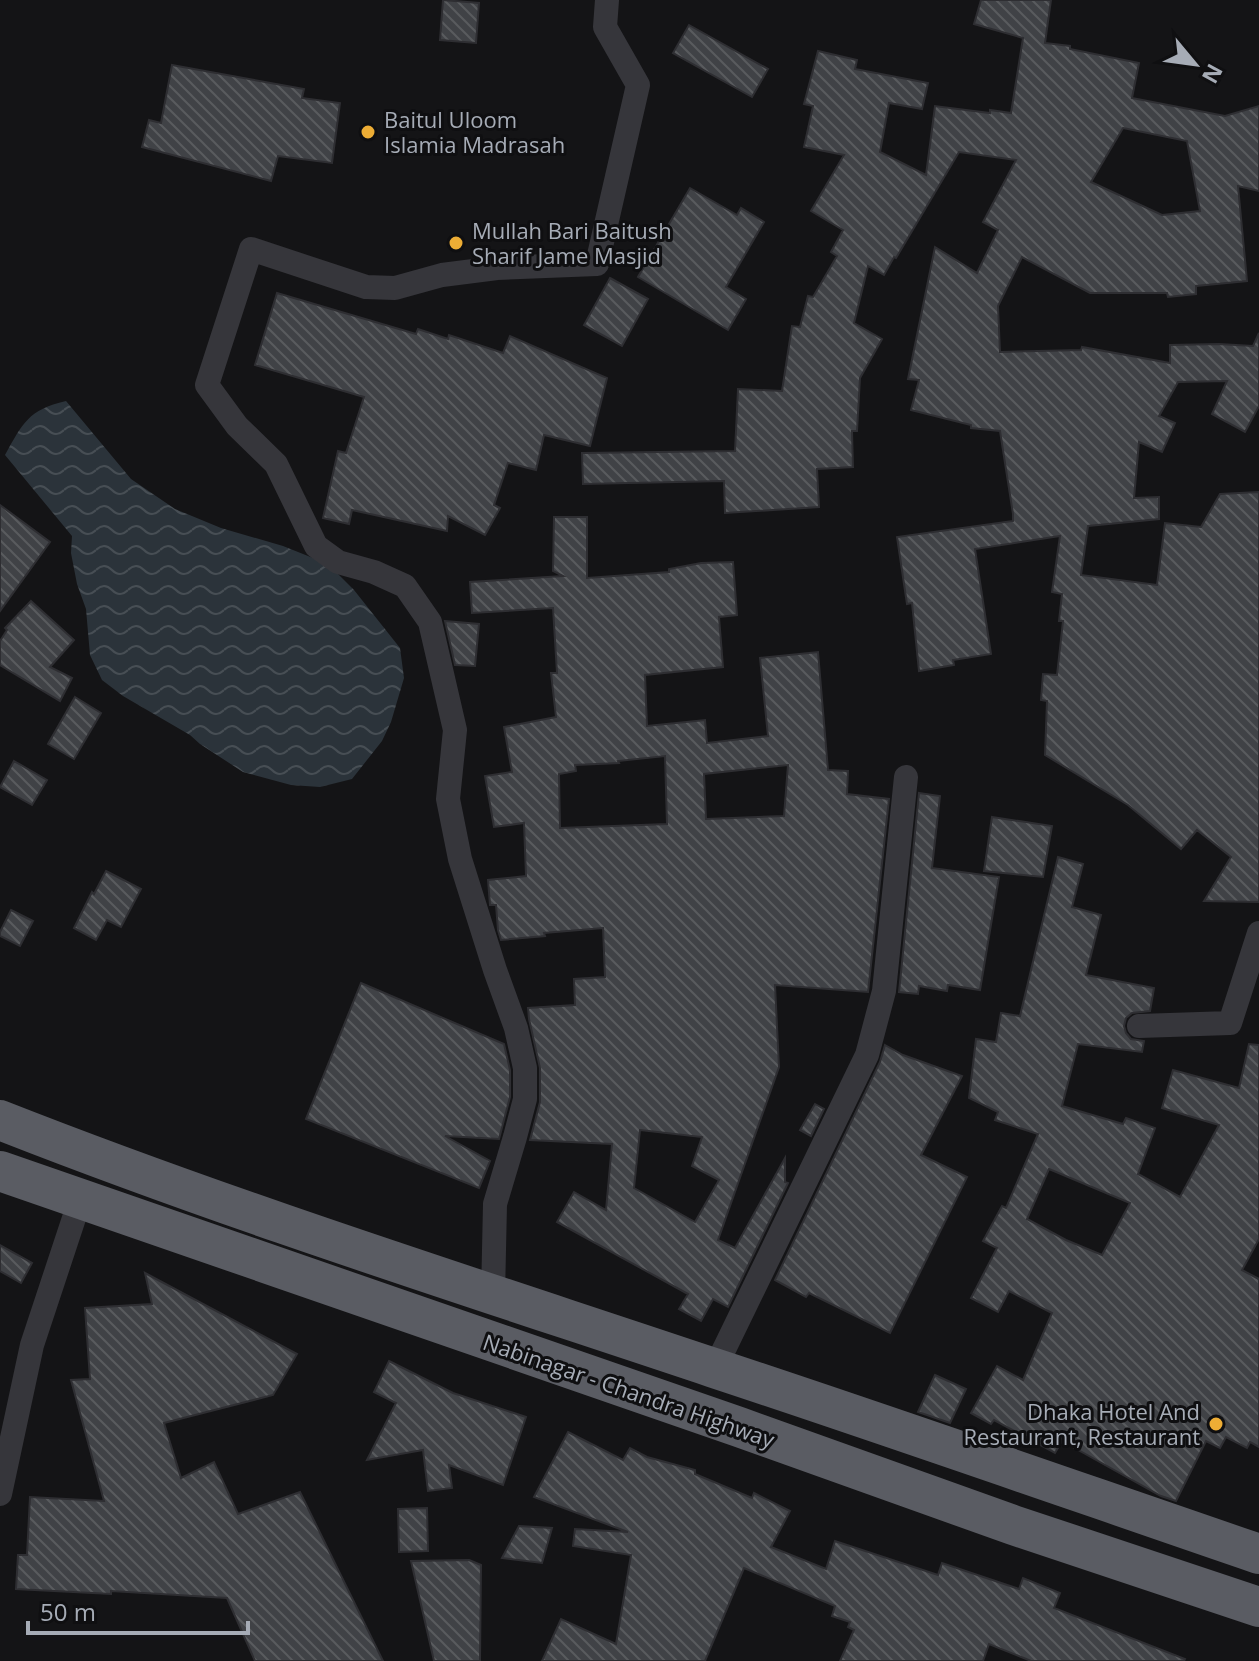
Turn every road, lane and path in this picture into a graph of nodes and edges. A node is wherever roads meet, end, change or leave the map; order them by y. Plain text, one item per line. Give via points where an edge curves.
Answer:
1 (607, 0) edge
2 (906, 777) dead end
3 (1259, 933) edge
4 (1139, 1026) dead end
5 (0, 1120) edge
6 (0, 1171) edge
7 (80, 1200) junction
8 (493, 1296) junction
9 (715, 1368) junction
10 (0, 1494) edge
11 (1259, 1554) edge
12 (1259, 1607) edge

1 - 8 street via 605,27 638,85 597,264 497,268 395,288 366,287 251,249 207,385 237,426 276,464 316,546 338,562 405,586 430,622 455,730 448,799 460,859 525,1068 525,1099 495,1204
2 - 9 street via 884,991 867,1055
3 - 4 street via 1230,1023
5 - 8 highway, Nabinagar - Chandra Highway
6 - 7 highway, Nabinagar - Chandra Highway
7 - 10 street via 32,1345
7 - 12 highway, Nabinagar - Chandra Highway
8 - 9 highway, Nabinagar - Chandra Highway
9 - 11 highway, Nabinagar - Chandra Highway

